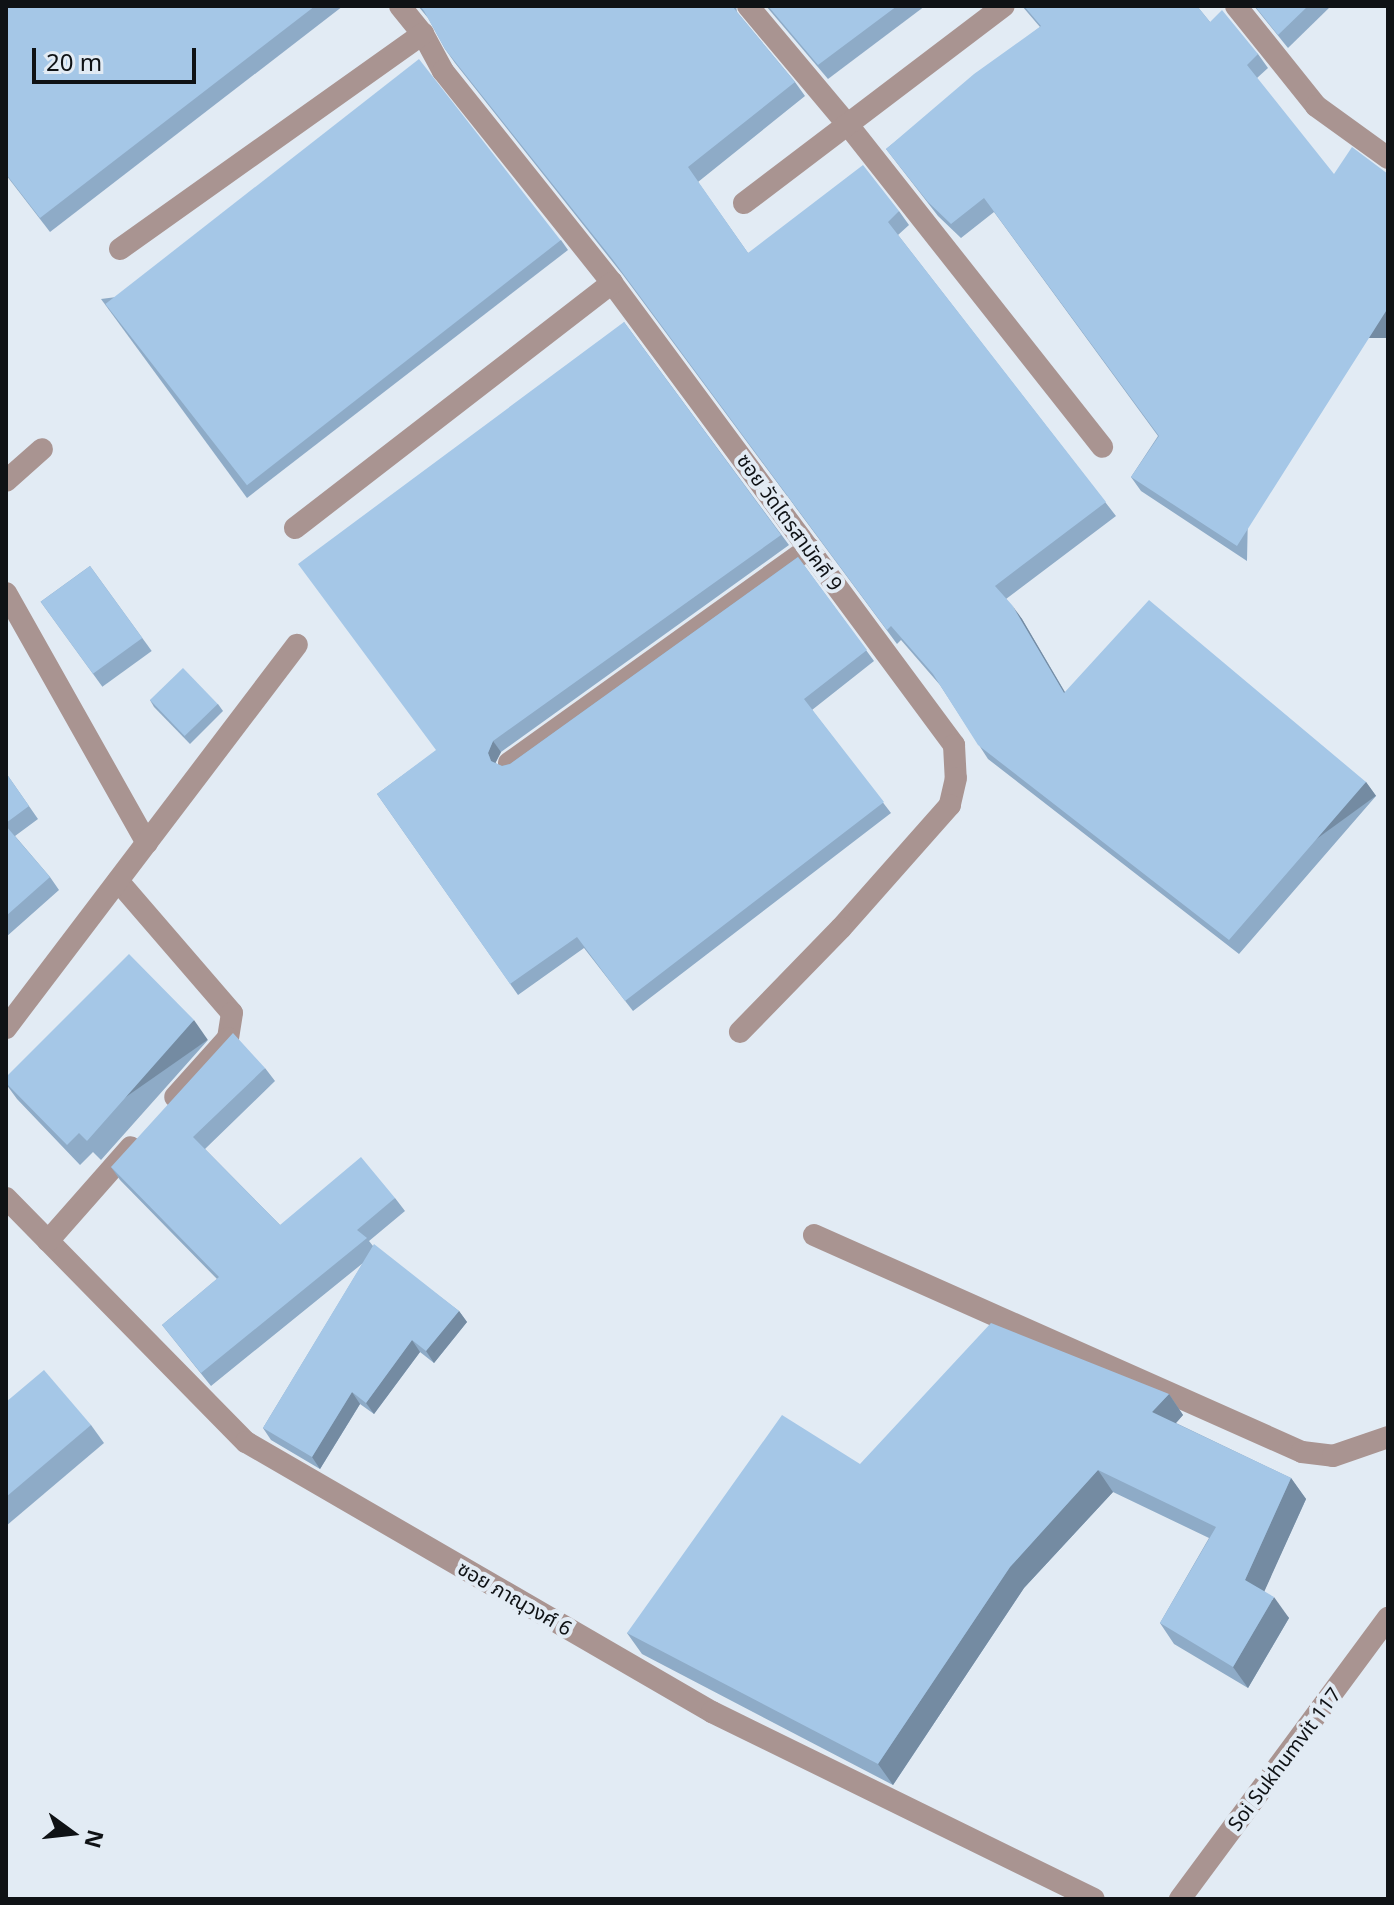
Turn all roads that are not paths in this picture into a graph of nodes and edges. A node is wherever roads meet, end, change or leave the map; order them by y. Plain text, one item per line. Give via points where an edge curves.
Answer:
1 (400, 6) edge
2 (748, 6) edge
3 (1004, 6) edge
4 (1236, 6) edge
5 (423, 34) junction
6 (848, 125) junction
7 (1388, 158) edge
8 (744, 203) dead end
9 (120, 249) dead end
10 (612, 283) junction
11 (1102, 447) dead end
12 (42, 449) dead end
13 (6, 481) edge
14 (295, 528) dead end
15 (809, 548) junction
16 (6, 593) edge
17 (297, 645) dead end
18 (509, 763) edge
19 (147, 843) junction
20 (118, 881) junction
21 (6, 1028) edge
22 (740, 1032) dead end
23 (164, 1109) edge
24 (143, 1133) edge
25 (6, 1198) edge
26 (814, 1235) dead end
27 (48, 1241) junction
28 (1388, 1437) edge
29 (1388, 1618) edge
30 (1094, 1899) edge
31 (1180, 1899) edge

1 - 5 street, ซอย วัดไตรสามัคคี 9
2 - 6 street
3 - 6 street
4 - 7 street via 1316,106
5 - 9 street
5 - 10 street, ซอย วัดไตรสามัคคี 9 via 443,71
6 - 8 street
6 - 11 street
10 - 14 street
10 - 15 street, ซอย วัดไตรสามัคคี 9
12 - 13 street
15 - 18 street
15 - 22 street, ซอย วัดไตรสามัคคี 9 via 954,745 956,778 950,805 930,831
16 - 19 street
17 - 19 street
19 - 20 street
20 - 21 street
20 - 23 street via 232,1013 228,1038
24 - 27 street
25 - 27 street, ซอย ภาณุวงศ์ 6
26 - 28 street via 1302,1452 1333,1456
27 - 30 street, ซอย ภาณุวงศ์ 6 via 246,1442 712,1712
29 - 31 street, Soi Sukhumvit 117

